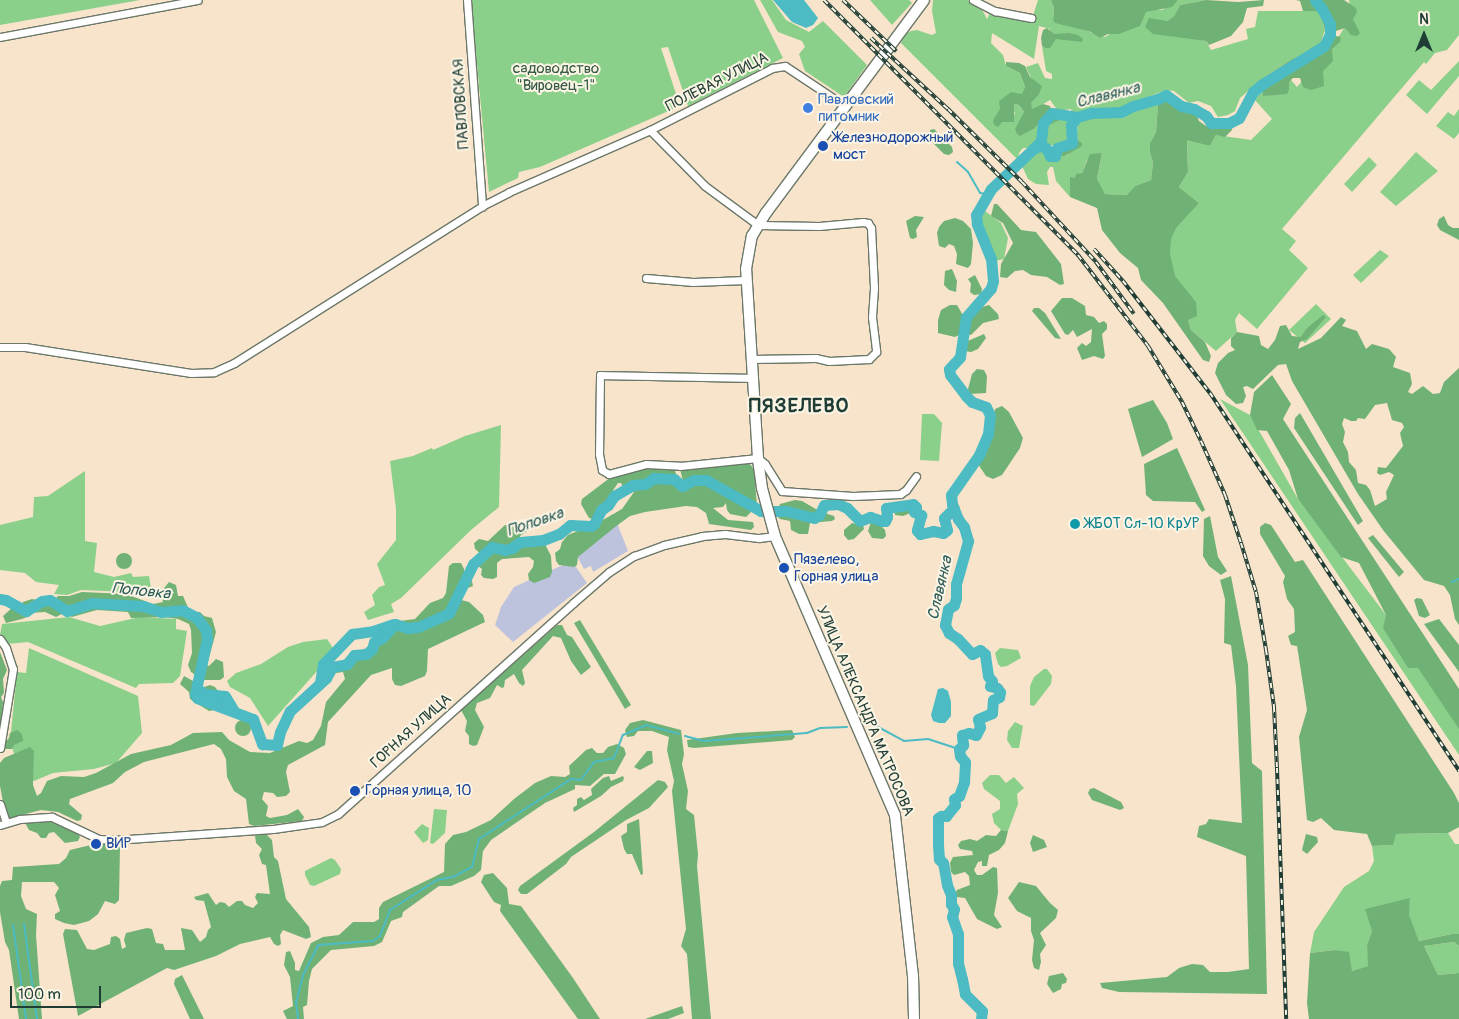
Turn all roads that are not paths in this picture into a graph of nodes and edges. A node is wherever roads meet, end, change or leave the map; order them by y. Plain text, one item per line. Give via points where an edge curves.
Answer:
1 (198, 0) edge
2 (467, 0) edge
3 (924, 0) edge
4 (973, 0) edge
5 (1031, 18) dead end
6 (0, 37) edge
7 (845, 106) junction
8 (650, 130) junction
9 (482, 206) junction
10 (758, 225) junction
11 (646, 278) dead end
12 (746, 280) junction
13 (0, 347) edge
14 (751, 359) junction
15 (752, 378) junction
16 (758, 458) junction
17 (916, 476) dead end
18 (775, 536) junction
19 (0, 639) edge
20 (0, 748) edge
21 (0, 804) edge
22 (3, 824) edge
23 (914, 1019) edge

1 - 6 street
2 - 9 street, ПАВЛОВСКАЯ
3 - 7 main road, УЛИЦА АЛЕКСАНДРА МАТРОСОВА
4 - 5 street via 995,10
7 - 8 street, ПОЛЕВАЯ УЛИЦА via 779,65
7 - 10 main road, УЛИЦА АЛЕКСАНДРА МАТРОСОВА
8 - 9 street
8 - 10 street via 705,186
9 - 13 street via 234,363 214,372 191,372 25,347
10 - 12 main road, УЛИЦА АЛЕКСАНДРА МАТРОСОВА via 748,247
10 - 14 street via 868,223 871,228 872,317 876,352 869,359
11 - 12 street via 692,282
12 - 14 main road, УЛИЦА АЛЕКСАНДРА МАТРОСОВА
14 - 15 main road, УЛИЦА АЛЕКСАНДРА МАТРОСОВА
15 - 16 main road, УЛИЦА АЛЕКСАНДРА МАТРОСОВА
15 - 16 street via 600,375 599,454 602,470 609,474 646,464 680,466
16 - 17 street via 782,491 853,496 900,494
16 - 18 main road, УЛИЦА АЛЕКСАНДРА МАТРОСОВА
18 - 22 street, ГОРНАЯ УЛИЦА via 702,536 634,556 609,572 573,603 338,814 322,822 163,837 88,840 87,835 71,824 52,817 36,816
18 - 23 main road, УЛИЦА АЛЕКСАНДРА МАТРОСОВА via 895,815 912,967
19 - 20 street via 13,669
21 - 22 street

